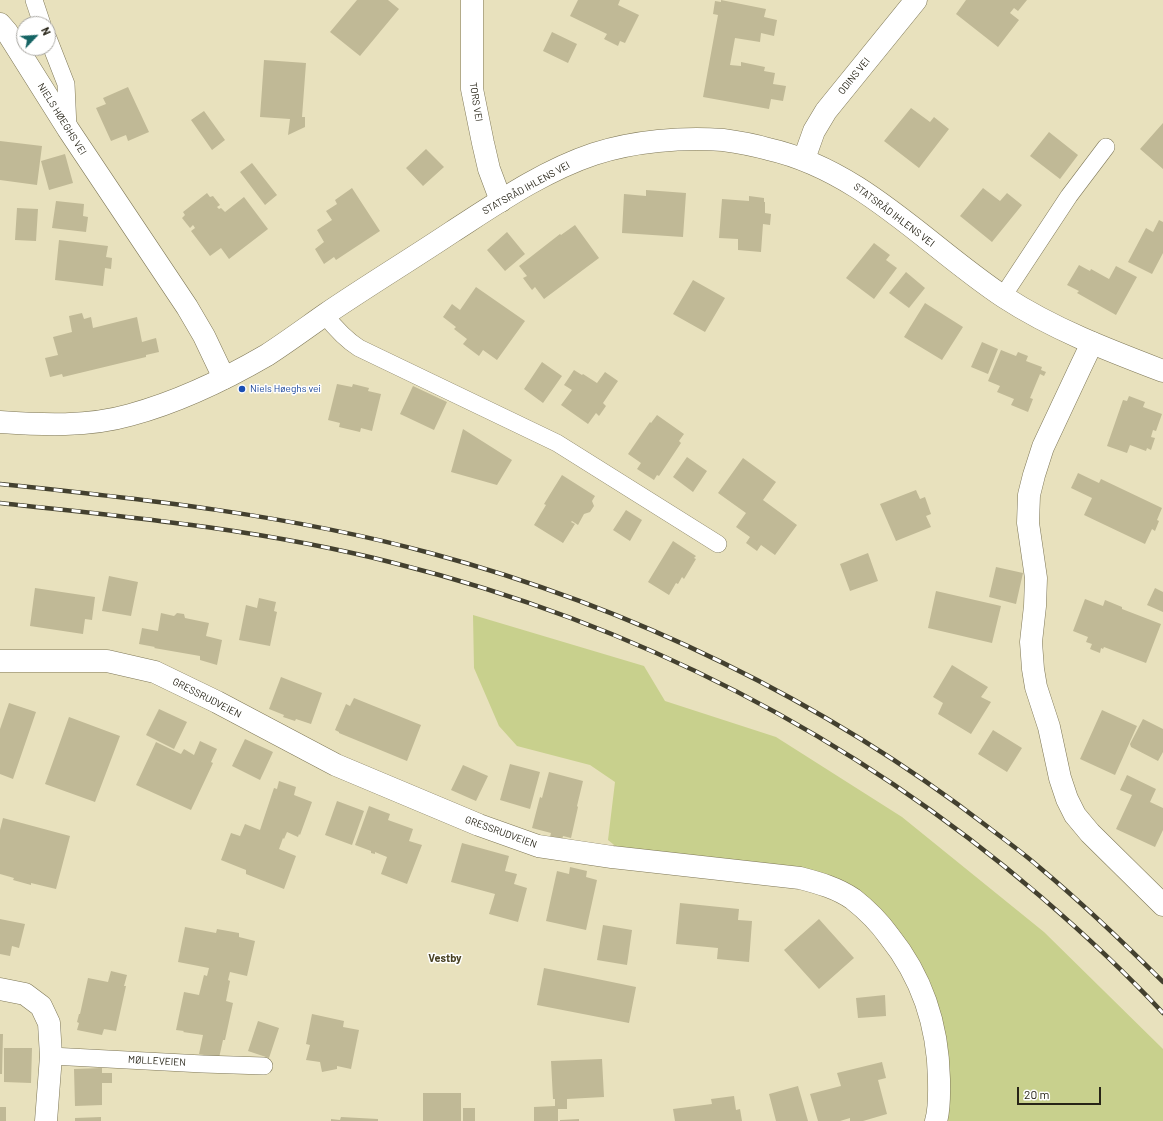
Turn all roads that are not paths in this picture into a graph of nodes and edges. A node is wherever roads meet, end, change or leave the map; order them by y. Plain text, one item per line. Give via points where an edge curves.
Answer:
1 (34, 0) edge
2 (472, 0) edge
3 (916, 0) edge
4 (39, 16) edge
5 (0, 24) edge
6 (55, 56) edge
7 (68, 129) junction
8 (1106, 146) dead end
9 (804, 159) junction
10 (501, 201) junction
11 (1003, 296) junction
12 (325, 315) junction
13 (1092, 343) junction
14 (1163, 371) edge
15 (224, 378) junction
16 (0, 422) edge
17 (718, 544) dead end
18 (0, 661) edge
19 (1163, 905) edge
20 (0, 989) edge
21 (50, 1056) junction
22 (264, 1066) dead end
23 (46, 1121) edge
24 (936, 1121) edge

1 - 4 lane
2 - 10 street, TORS VEI via 472,89 489,169
3 - 9 street, ODINS VEI via 826,111 814,132
5 - 7 street, NIELS HØEGHS VEI
6 - 7 lane via 66,84
7 - 15 street, NIELS HØEGHS VEI via 187,307
8 - 11 lane via 1069,196
9 - 10 street, STATSRÅD IHLENS VEI via 726,140 648,143 597,153 573,162
9 - 11 street, STATSRÅD IHLENS VEI via 840,176 873,198
10 - 12 street, STATSRÅD IHLENS VEI
11 - 13 street, STATSRÅD IHLENS VEI via 1049,323
12 - 15 street, STATSRÅD IHLENS VEI via 266,355
12 - 17 lane via 337,331 359,348 557,443
13 - 14 street, STATSRÅD IHLENS VEI
13 - 19 street via 1043,447 1029,495 1028,522 1036,578 1031,642 1036,687 1049,727 1060,778 1075,815
15 - 16 street, STATSRÅD IHLENS VEI via 157,407 109,420 50,424
18 - 24 street, GRESSRUDVEIEN via 107,661 155,672 336,765 538,846 800,878 829,886 853,899 876,918 914,973 934,1027 938,1054 939,1098
20 - 21 street via 25,994 41,1006 49,1023
21 - 22 lane, MØLLEVEIEN
21 - 23 street

